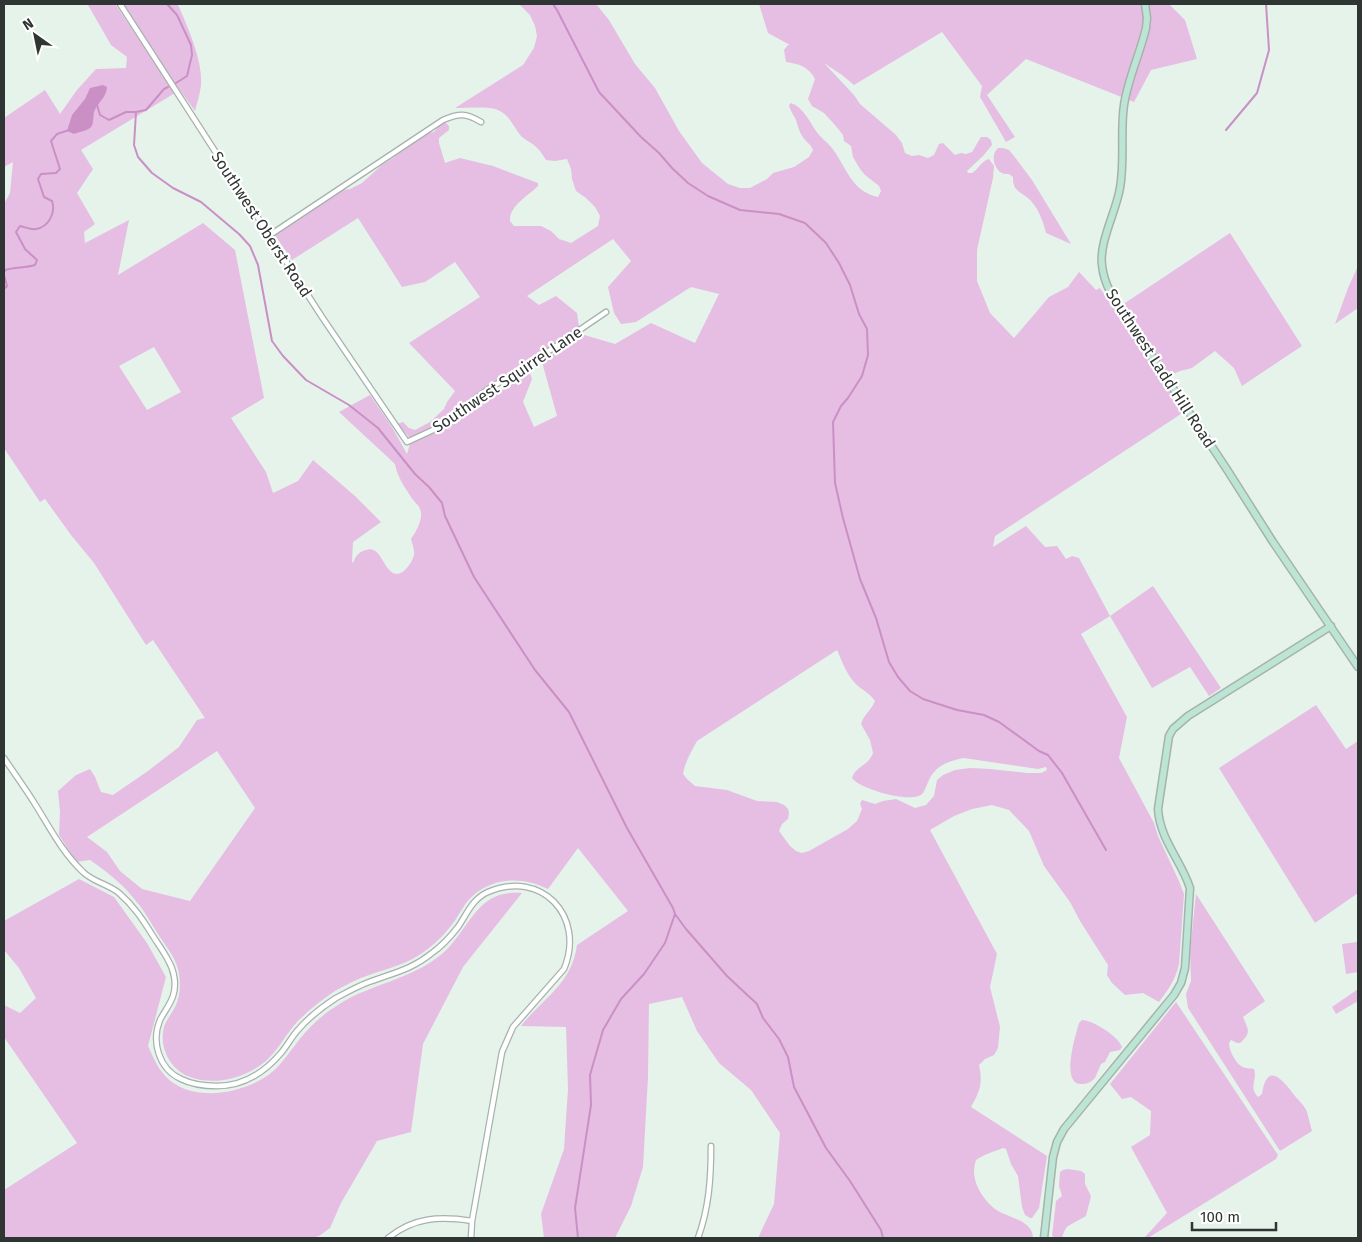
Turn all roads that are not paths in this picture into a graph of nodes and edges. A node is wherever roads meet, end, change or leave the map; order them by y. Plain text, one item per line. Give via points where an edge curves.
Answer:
1 (120, 4) edge
2 (1145, 4) edge
3 (482, 122) dead end
4 (270, 235) junction
5 (606, 312) dead end
6 (407, 442) joint
7 (1331, 626) junction
8 (1358, 667) edge
9 (4, 758) edge
10 (711, 1146) dead end
11 (472, 1221) junction
12 (388, 1238) edge
13 (471, 1238) edge
14 (698, 1238) edge
15 (1044, 1238) edge

1 - 4 street, Southwest Oberst Road
2 - 7 street, Southwest Ladd Hill Road via 1146,28 1124,104 1120,187 1104,244 1103,273 1117,304
3 - 4 street via 464,114 443,120
4 - 6 street, Southwest Oberst Road
5 - 6 street, Southwest Squirrel Lane via 516,374 491,387 433,430
7 - 8 street, Southwest Ladd Hill Road
7 - 15 street via 1188,716 1173,728 1169,736 1158,815 1190,888 1185,968 1174,995 1064,1129 1057,1142 1052,1157
9 - 11 street via 67,854 85,874 117,891 136,909 169,961 174,974 174,994 156,1035 157,1052 173,1075 194,1084 228,1086 260,1072 273,1062 298,1030 335,999 353,988 410,968 434,952 484,894 514,886 533,888 556,904 569,929 569,957 564,969 513,1027 502,1052
10 - 14 street via 707,1208
11 - 12 street via 428,1219 405,1227
11 - 13 street

